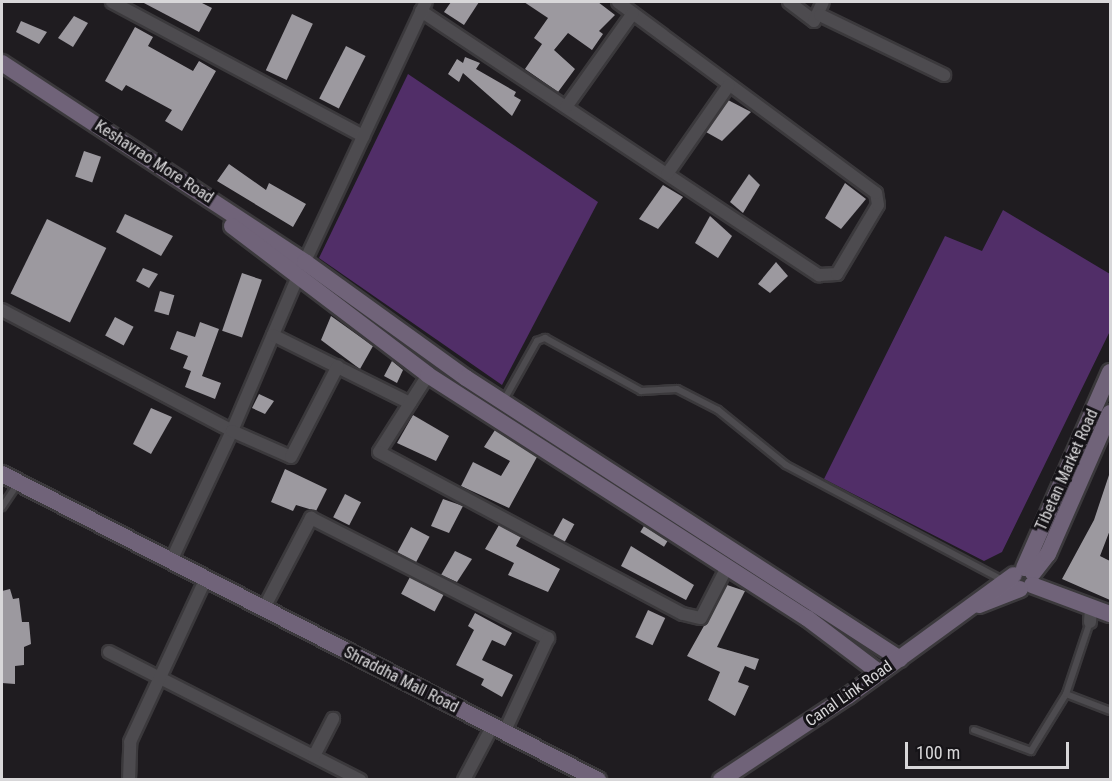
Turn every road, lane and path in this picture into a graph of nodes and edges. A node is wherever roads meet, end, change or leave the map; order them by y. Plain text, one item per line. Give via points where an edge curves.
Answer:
1 (112, 2) edge
2 (618, 2) edge
3 (789, 2) edge
4 (823, 2) edge
5 (424, 6) edge
6 (633, 13) junction
7 (820, 15) junction
8 (2, 63) edge
9 (2, 75) edge
10 (944, 75) dead end
11 (729, 85) junction
12 (566, 106) junction
13 (363, 136) junction
14 (667, 174) junction
15 (302, 269) junction
16 (2, 310) edge
17 (273, 335) junction
18 (338, 366) junction
19 (1110, 372) edge
20 (428, 375) junction
21 (503, 402) junction
22 (410, 403) junction
23 (1110, 413) edge
24 (232, 431) junction
25 (2, 474) edge
26 (18, 483) junction
27 (2, 507) edge
28 (172, 559) junction
29 (727, 567) junction
30 (206, 578) junction
31 (1021, 578) junction
32 (264, 608) junction
33 (1091, 614) junction
34 (1110, 614) edge
35 (109, 652) dead end
36 (900, 659) junction
37 (880, 673) junction
38 (159, 678) junction
39 (1066, 694) junction
40 (1110, 711) edge
41 (333, 719) dead end
42 (498, 730) junction
43 (974, 730) dead end
44 (314, 756) junction
45 (129, 780) edge
46 (360, 780) edge
47 (464, 780) edge
48 (598, 780) edge
49 (721, 780) edge

1 - 13 street
2 - 6 street
3 - 7 street via 814,21
4 - 7 street
5 - 12 street
5 - 13 street
6 - 11 street
6 - 12 street
7 - 10 street
8 - 15 street, Keshavrao More Road
9 - 15 street
11 - 14 street
11 - 14 street via 876,194 878,205 850,256 837,274 819,275
12 - 14 street
13 - 15 street
15 - 17 street
15 - 20 street
15 - 21 street
16 - 24 street
17 - 18 street
17 - 24 street
18 - 22 street
18 - 24 street via 291,457
19 - 31 street, Tibetan Market Road
20 - 22 street
20 - 29 street
21 - 31 lane via 537,340 545,338 641,391 677,388 718,410 786,465
21 - 36 street
22 - 29 street via 379,452 683,614 701,618
23 - 31 street, Tibetan Market Road via 1048,554
24 - 28 street
25 - 26 street
26 - 27 lane
26 - 28 street
28 - 30 street, Shraddha Mall Road
29 - 37 street
30 - 32 street, Shraddha Mall Road
30 - 38 street
31 - 33 street
31 - 36 street, Canal Link Road
32 - 42 street, Shraddha Mall Road
32 - 42 street via 311,518 548,639
33 - 34 street
33 - 39 lane
35 - 38 street
36 - 37 street, Canal Link Road
37 - 49 street, Canal Link Road
38 - 44 street
38 - 45 street via 130,742
39 - 40 lane
39 - 43 lane via 1031,751
41 - 44 street
42 - 47 street
42 - 48 street, Shraddha Mall Road
44 - 46 street

